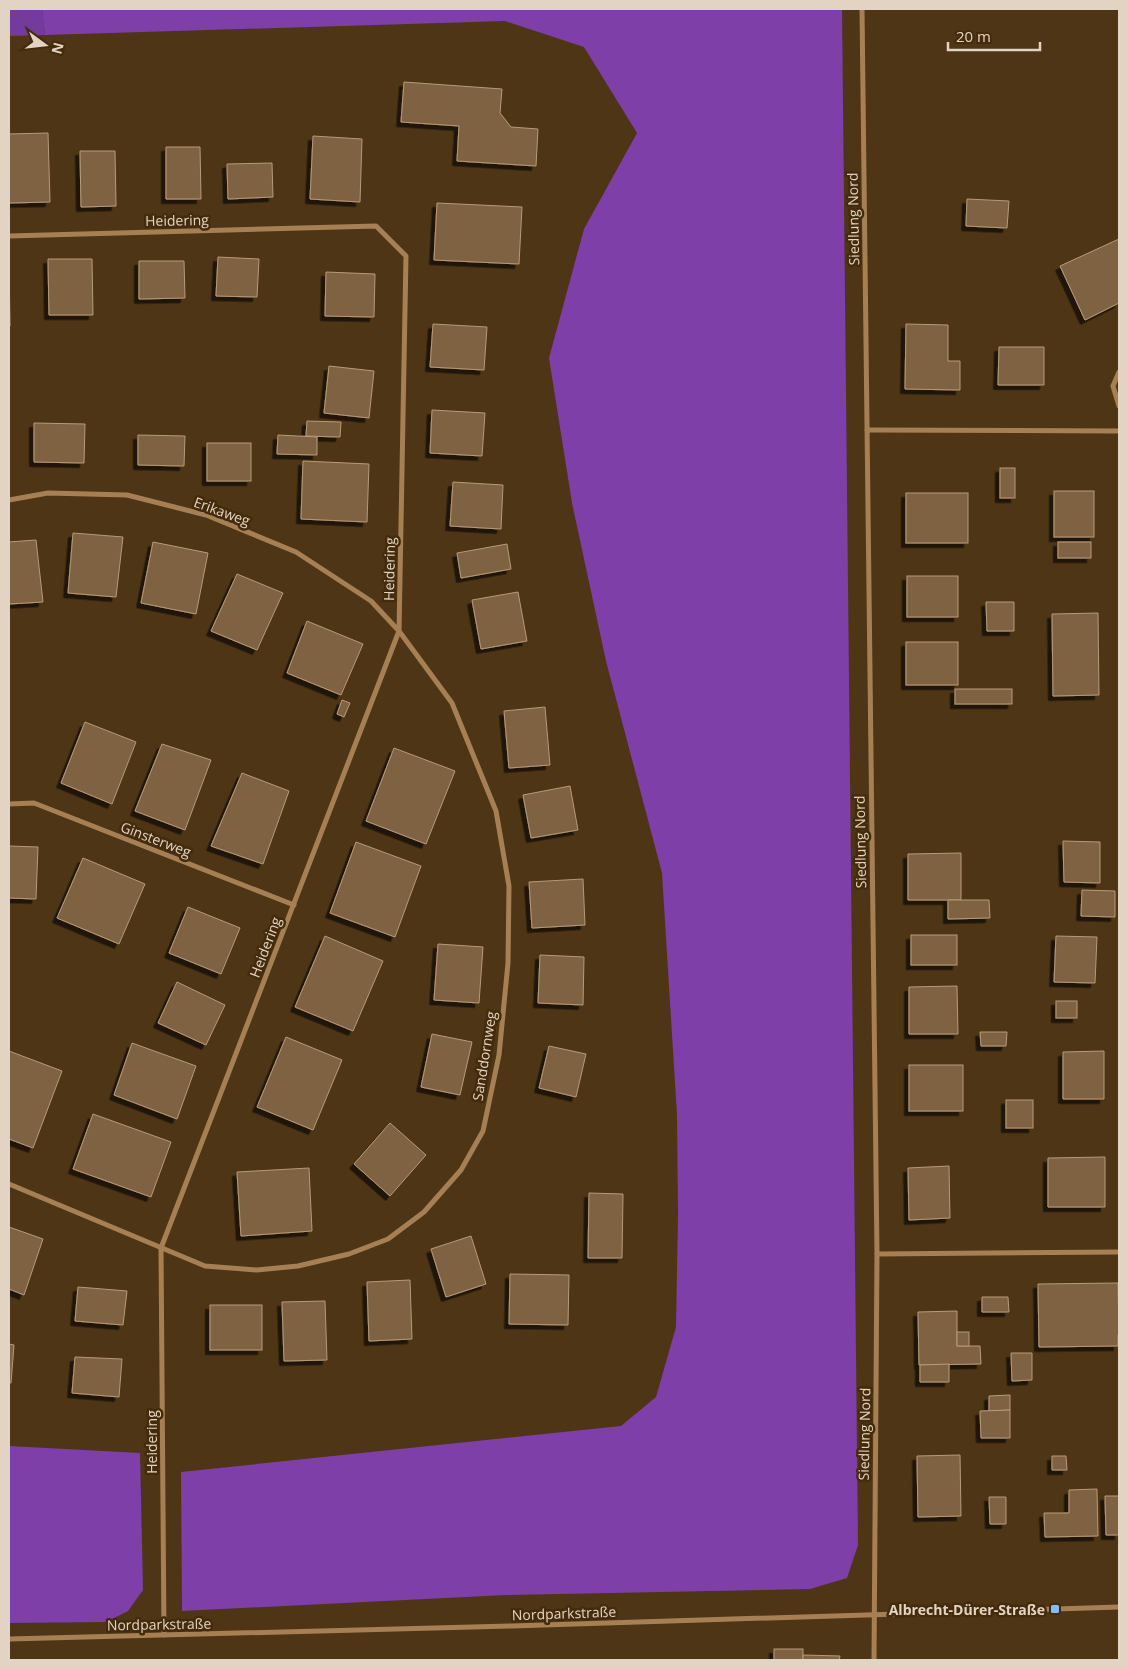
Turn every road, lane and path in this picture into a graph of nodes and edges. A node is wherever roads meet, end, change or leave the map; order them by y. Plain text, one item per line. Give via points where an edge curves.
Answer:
1 (862, 9) edge
2 (9, 236) edge
3 (1119, 372) edge
4 (1119, 406) edge
5 (867, 430) junction
6 (1119, 431) edge
7 (9, 500) edge
8 (399, 631) junction
9 (9, 804) edge
10 (294, 905) junction
11 (9, 1184) edge
12 (161, 1248) junction
13 (1119, 1252) edge
14 (877, 1254) junction
15 (1119, 1607) edge
16 (874, 1615) junction
17 (164, 1636) junction
18 (9, 1639) edge
19 (874, 1660) edge

1 - 5 street, Siedlung Nord
2 - 8 street, Heidering via 376,226 406,256
3 - 4 street via 1113,386
5 - 6 street
5 - 14 street, Siedlung Nord
7 - 8 street, Erikaweg via 48,493 128,495 206,515 296,552 371,600
8 - 10 street, Heidering
8 - 12 street, Sanddornweg via 452,703 496,811 508,886 508,963 499,1056 483,1131 461,1170 424,1212 388,1239 349,1254 298,1266 257,1270 205,1266
9 - 10 street, Ginsterweg via 34,804
10 - 12 street, Heidering
11 - 12 street
12 - 17 street, Heidering
13 - 14 street
14 - 16 street, Siedlung Nord
15 - 16 street, Nordparkstraße
16 - 17 street, Nordparkstraße
16 - 19 street
17 - 18 street, Nordparkstraße

